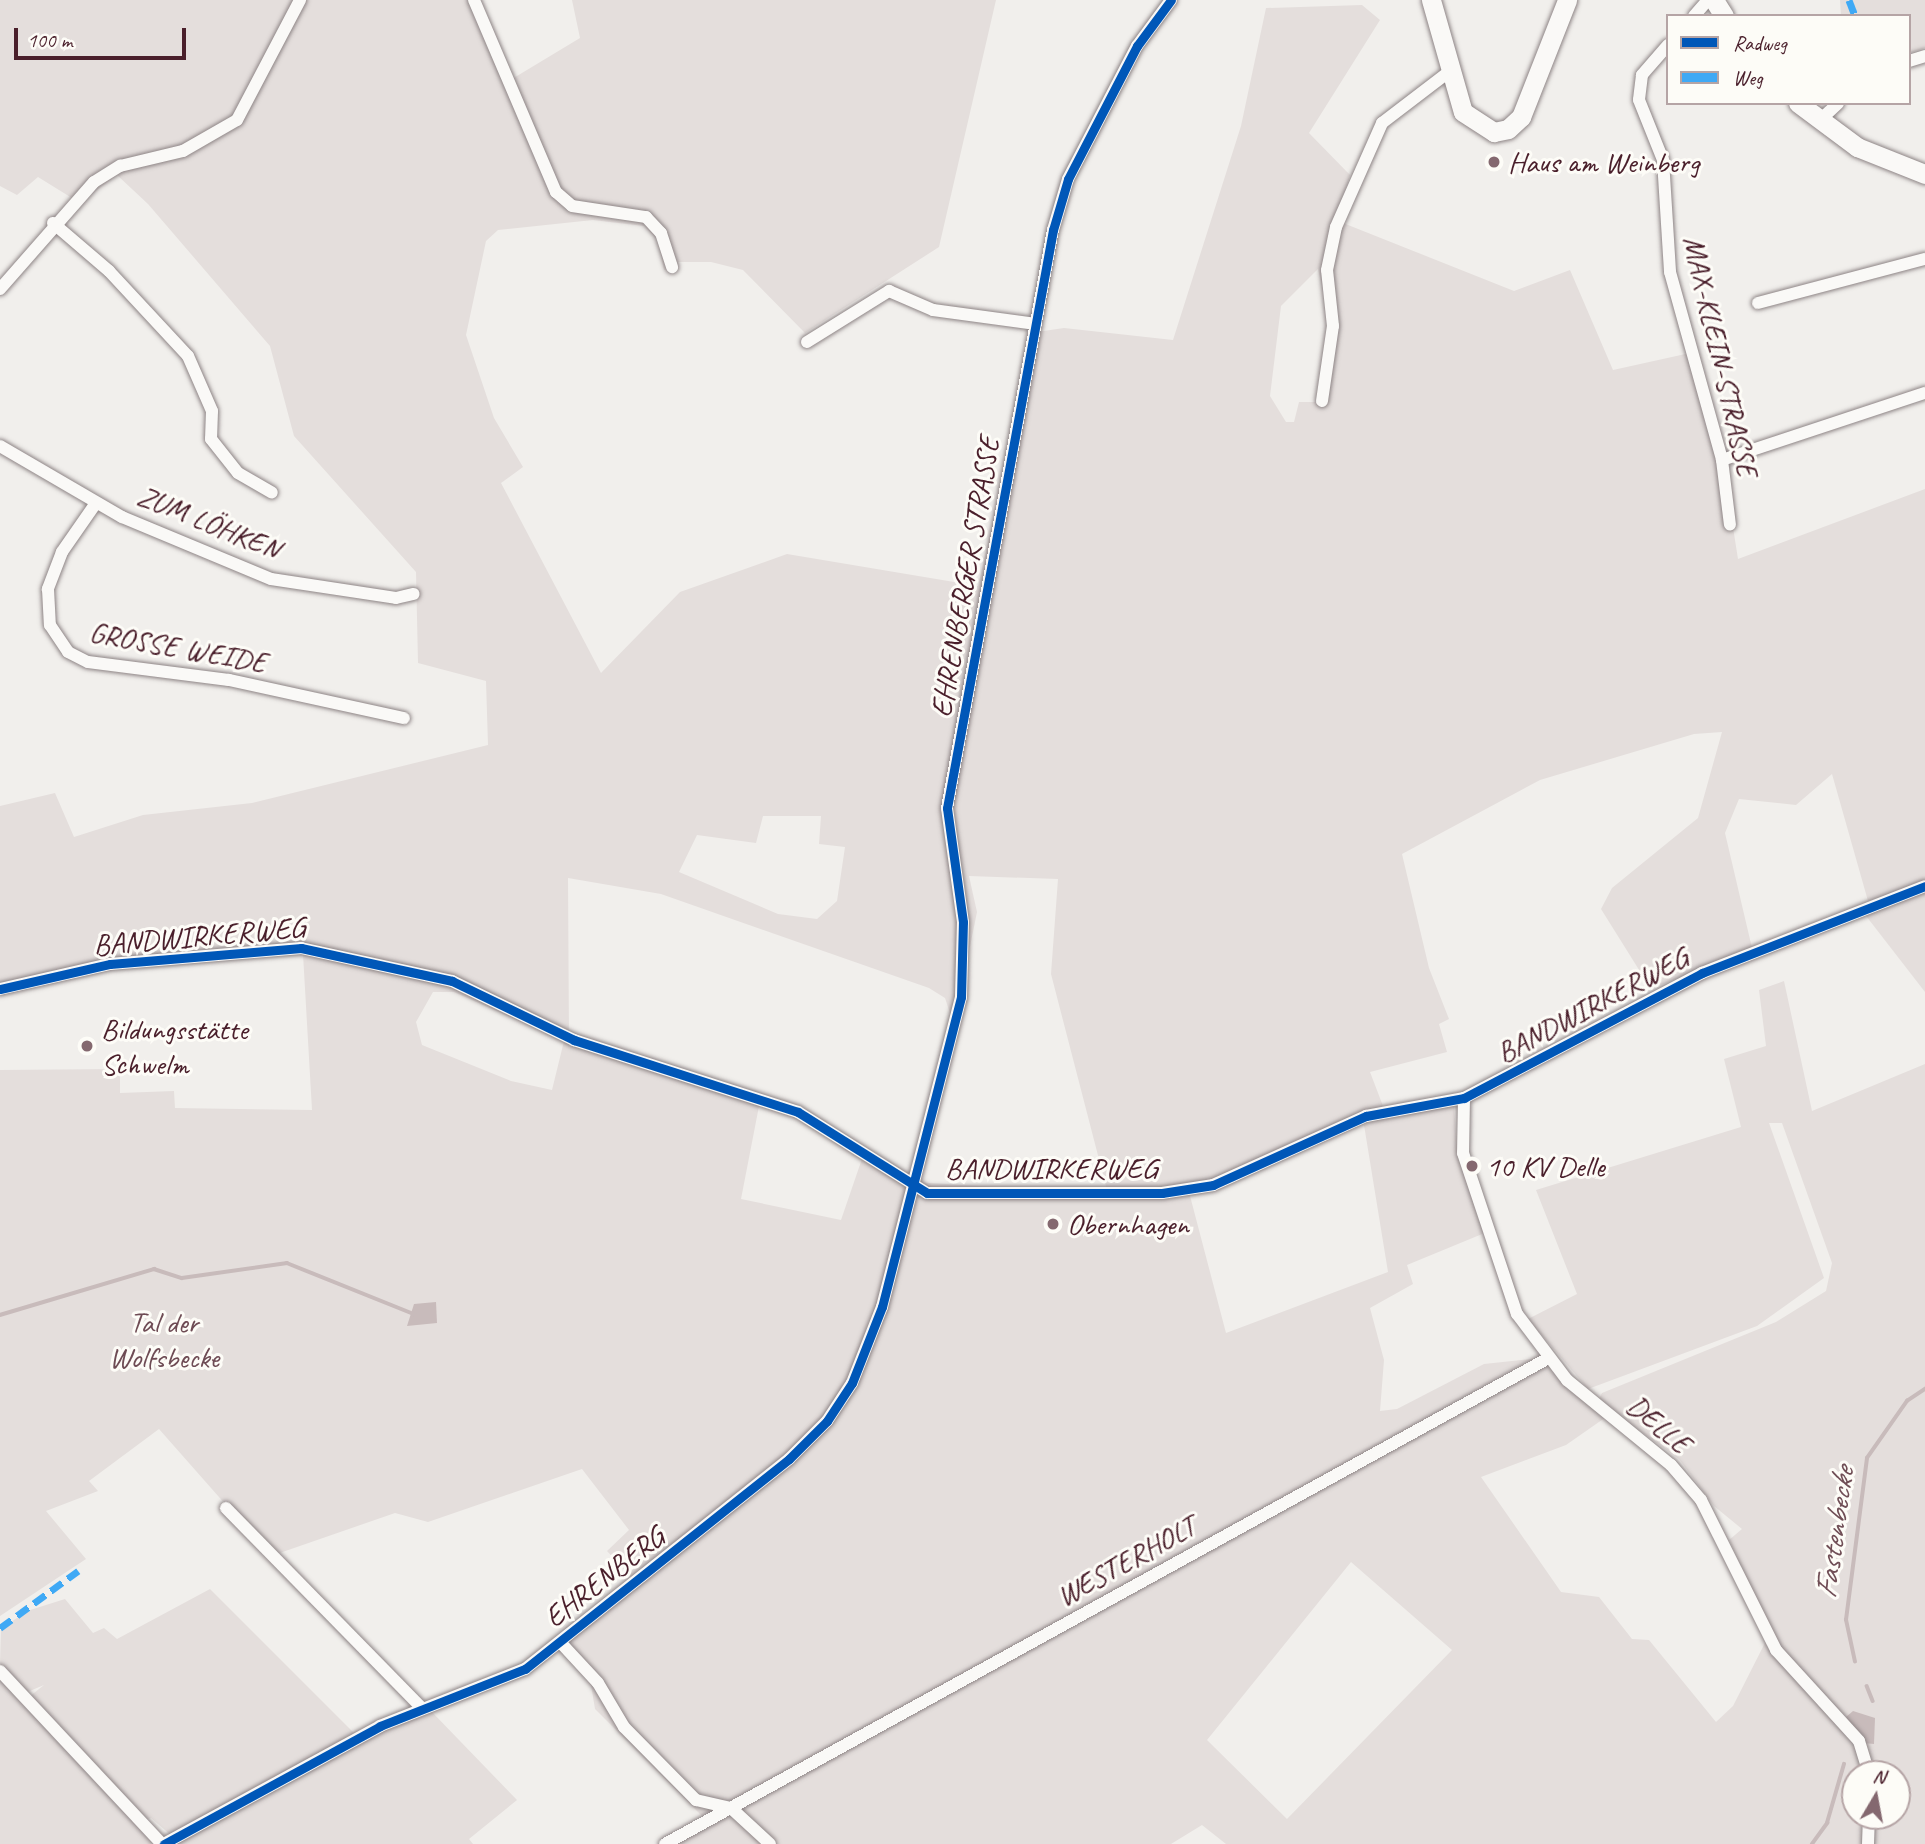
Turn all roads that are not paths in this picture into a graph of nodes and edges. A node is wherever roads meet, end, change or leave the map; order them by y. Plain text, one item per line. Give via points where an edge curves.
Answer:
1 (300, 0) edge
2 (474, 0) edge
3 (1171, 0) edge
4 (1431, 0) edge
5 (1567, 0) edge
6 (1708, 0) edge
7 (1696, 14) edge
8 (1666, 47) edge
9 (1450, 71) junction
10 (1800, 105) edge
11 (1836, 105) edge
12 (1819, 121) junction
13 (1925, 174) edge
14 (53, 223) junction
15 (1925, 258) edge
16 (672, 267) dead end
17 (0, 289) edge
18 (1758, 303) dead end
19 (1036, 324) junction
20 (807, 342) dead end
21 (1925, 393) edge
22 (1322, 401) dead end
23 (0, 446) edge
24 (1722, 460) junction
25 (272, 493) dead end
26 (96, 503) junction
27 (1730, 524) dead end
28 (414, 594) dead end
29 (404, 718) dead end
30 (1925, 886) edge
31 (0, 989) edge
32 (1464, 1098) junction
33 (914, 1188) junction
34 (1547, 1359) junction
35 (226, 1508) dead end
36 (561, 1643) junction
37 (0, 1671) edge
38 (422, 1708) junction
39 (1865, 1760) edge
40 (731, 1808) junction
41 (163, 1844) edge
42 (665, 1844) edge
43 (769, 1844) edge

1 - 14 street via 237,120 183,151 107,173
2 - 16 street via 556,192 572,206 646,217 662,233
3 - 19 street, EHRENBERGER STRASSE via 1137,46 1068,179
4 - 9 main road
5 - 9 main road via 1525,108 1508,129 1485,131 1472,122
6 - 7 street
8 - 24 street, MAX-KLEIN-STRASSE via 1643,75 1639,100 1663,160 1670,272
9 - 22 street via 1382,123 1336,227 1327,270 1333,326
10 - 12 main road
11 - 12 street
12 - 13 main road via 1873,157
14 - 17 street
14 - 25 street via 109,271 188,356 212,411 211,439 238,473
15 - 18 street
19 - 20 street via 933,310 889,291
19 - 33 street, EHRENBERGER STRASSE via 947,808 963,922 961,998
21 - 24 street
23 - 26 street, ZUM LÖHKEN
24 - 27 street, MAX-KLEIN-STRASSE
26 - 28 street, ZUM LÖHKEN via 271,579 396,598
26 - 29 street, GROSSE WEIDE via 62,552 48,589 50,625 68,652 88,662 229,680
30 - 32 street, BANDWIRKERWEG via 1702,973
31 - 33 street, BANDWIRKERWEG via 110,964 301,948 382,963 452,981 574,1040 798,1112 864,1148
32 - 33 street, BANDWIRKERWEG via 1366,1116 1213,1185 1162,1193
32 - 34 street, DELLE via 1463,1153 1492,1229 1504,1284
33 - 36 street, EHRENBERG via 868,1350 827,1421
34 - 39 street, DELLE via 1671,1465 1701,1500 1776,1650 1859,1741
34 - 40 street, WESTERHOLT
35 - 38 street
36 - 38 street, EHRENBERG via 481,1692
36 - 40 street, EHRENBERG via 598,1683 625,1727 696,1800
37 - 41 street
38 - 41 street, EHRENBERG
40 - 42 street
40 - 43 street

